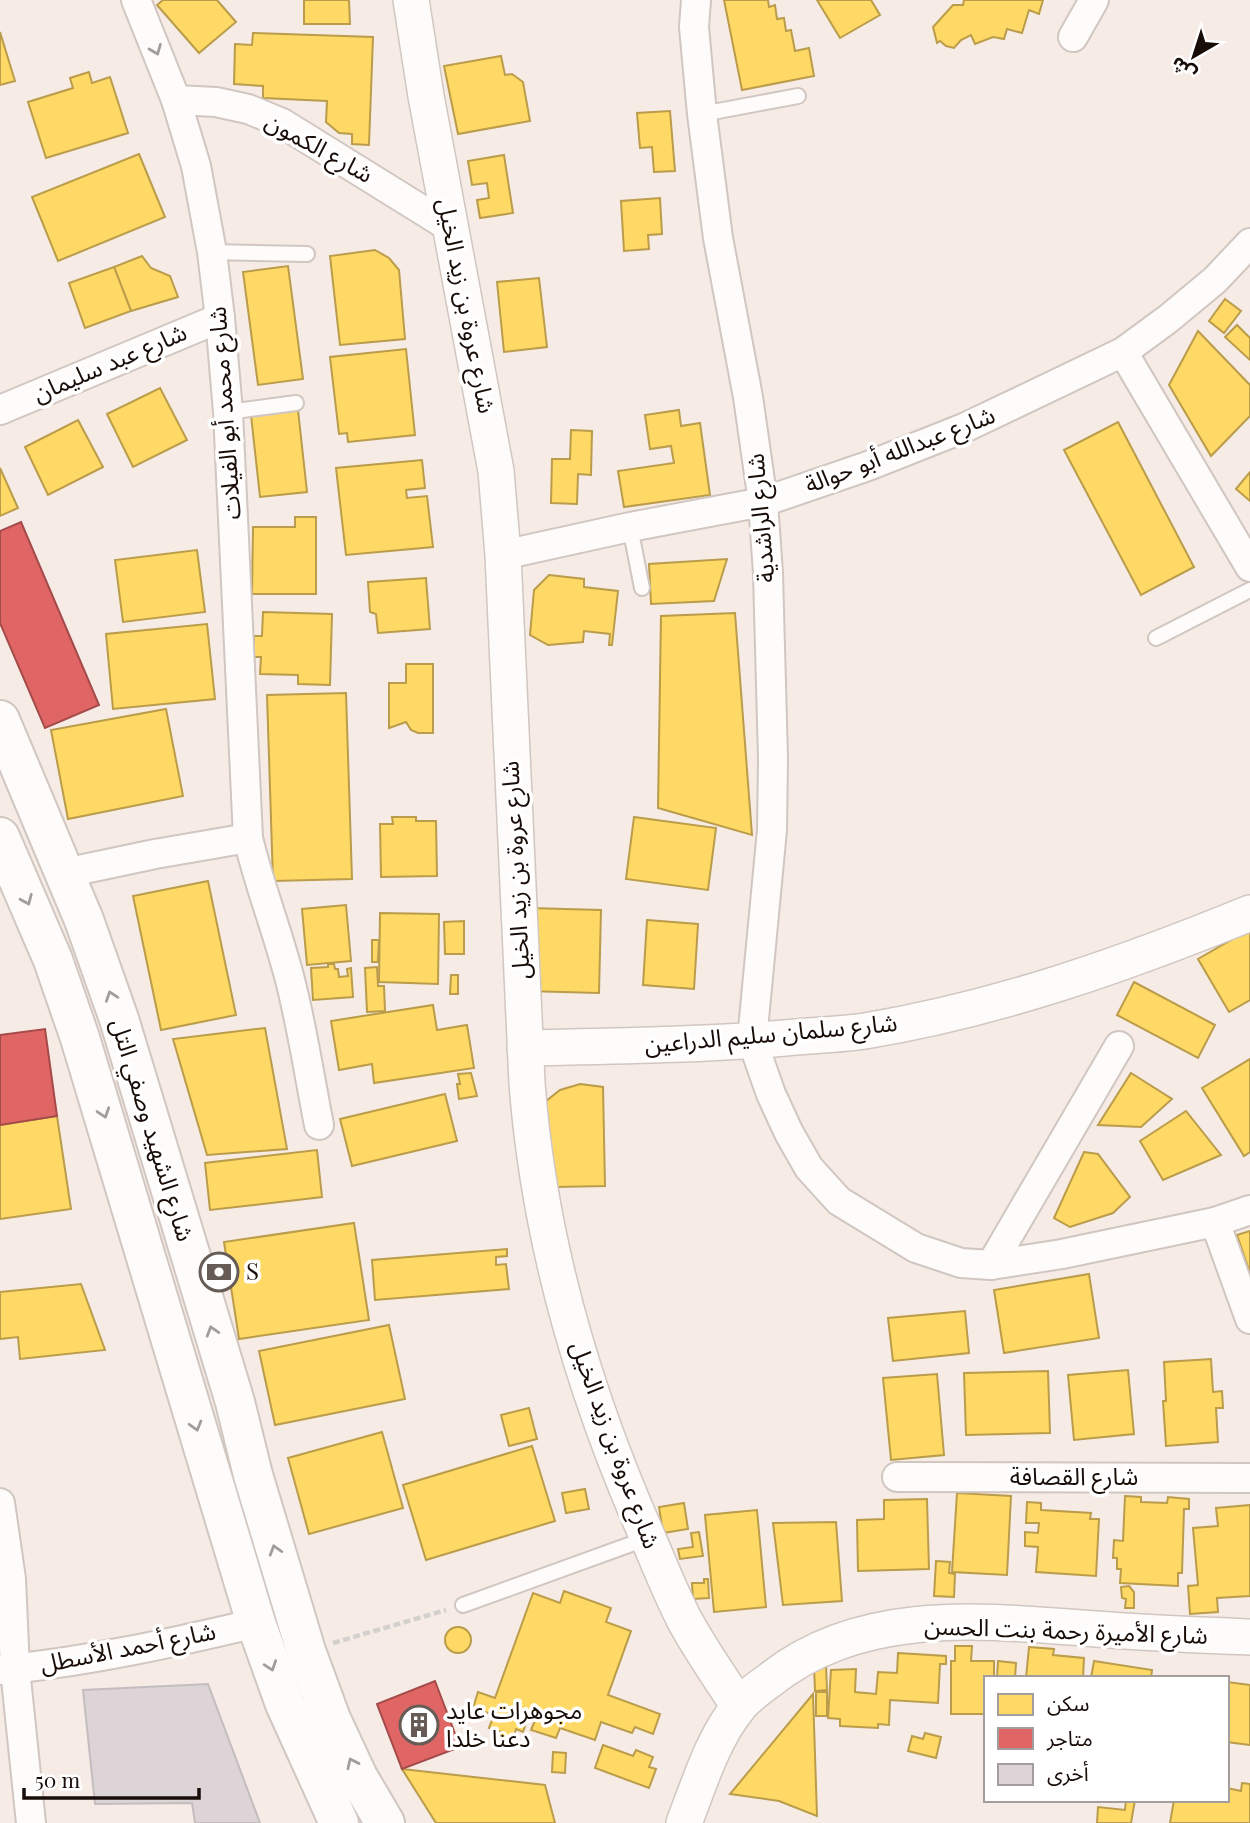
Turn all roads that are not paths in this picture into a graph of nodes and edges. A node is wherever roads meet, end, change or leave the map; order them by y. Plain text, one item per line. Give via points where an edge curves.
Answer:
1 (136, 0) edge
2 (411, 0) edge
3 (696, 0) edge
4 (1094, 0) edge
5 (1073, 37) dead end
6 (798, 96) dead end
7 (176, 100) junction
8 (702, 114) junction
9 (451, 228) junction
10 (1250, 243) edge
11 (212, 252) junction
12 (307, 254) dead end
13 (220, 318) junction
14 (1123, 352) junction
15 (296, 403) dead end
16 (0, 410) edge
17 (228, 412) junction
18 (762, 502) junction
19 (630, 527) junction
20 (503, 555) junction
21 (1250, 567) edge
22 (642, 587) dead end
23 (1250, 590) edge
24 (1156, 638) dead end
25 (0, 720) edge
26 (248, 838) junction
27 (4, 856) edge
28 (65, 873) junction
29 (1250, 913) edge
30 (751, 1041) junction
31 (1119, 1046) dead end
32 (526, 1048) junction
33 (318, 1125) dead end
34 (1250, 1210) edge
35 (1215, 1222) junction
36 (990, 1265) junction
37 (1250, 1319) edge
38 (897, 1477) dead end
39 (1250, 1478) edge
40 (0, 1503) edge
41 (648, 1538) junction
42 (463, 1605) road end
43 (256, 1623) junction
44 (1250, 1637) edge
45 (7, 1670) edge
46 (739, 1706) junction
47 (31, 1823) edge
48 (339, 1823) edge
49 (385, 1823) edge
50 (684, 1823) edge

1 -> 7 street, شارع محمد أبو الفيلات
2 - 9 street, شارع عروة بن زيد الخيل
3 - 8 street, شارع الراشدية
4 - 5 street
6 - 8 lane
7 - 9 street, شارع الكمون via 216,102 282,123
7 - 11 street, شارع محمد أبو الفيلات via 196,166
8 - 18 street, شارع الراشدية
9 - 20 street, شارع عروة بن زيد الخيل via 496,471
10 - 14 street, شارع عبدالله أبو حوالة via 1215,279
11 - 12 lane
11 - 13 street, شارع محمد أبو الفيلات
13 - 16 street, شارع عبد سليمان
13 - 17 street, شارع محمد أبو الفيلات
14 - 18 street, شارع عبدالله أبو حوالة via 964,428
14 - 21 street
15 - 17 lane
17 - 26 street, شارع محمد أبو الفيلات
18 - 19 street, شارع عبدالله أبو حوالة
18 - 30 street, شارع الراشدية via 768,573 772,830
19 - 20 street, شارع عبدالله أبو حوالة
19 - 22 lane
20 - 32 street, شارع عروة بن زيد الخيل
23 - 24 lane
25 - 28 main road, شارع الشهيد وصفي التل
26 - 28 street
26 - 33 street, شارع محمد أبو الفيلات via 292,988
27 -> 43 main road, شارع الشهيد وصفي التل via 52,960 80,1038
49 -> 28 main road, شارع الشهيد وصفي التل via 331,1719 306,1651 119,1019
29 - 30 street, شارع سلمان سليم الدراعين via 1091,973 978,1008 862,1031
30 - 32 street, شارع سلمان سليم الدراعين
30 - 36 street via 789,1133 809,1168 839,1201 916,1248 961,1263
31 - 36 street
32 - 41 street, شارع عروة بن زيد الخيل via 530,1129 558,1276 596,1408
34 - 35 street
35 - 36 street
35 - 37 street
38 - 39 street, شارع القصافة
40 - 45 street via 11,1578
41 - 42 lane
41 - 46 street, شارع عروة بن زيد الخيل via 686,1621
43 - 45 street, شارع أحمد الأسطل via 173,1643
43 -> 48 main road, شارع الشهيد وصفي التل via 285,1704
44 - 46 street, شارع الأميرة رحمة بنت الحسن via 1021,1624 892,1627 828,1644 782,1669
45 - 47 street
46 - 50 street, شارع الأميرة رحمة بنت الحسن via 719,1739

